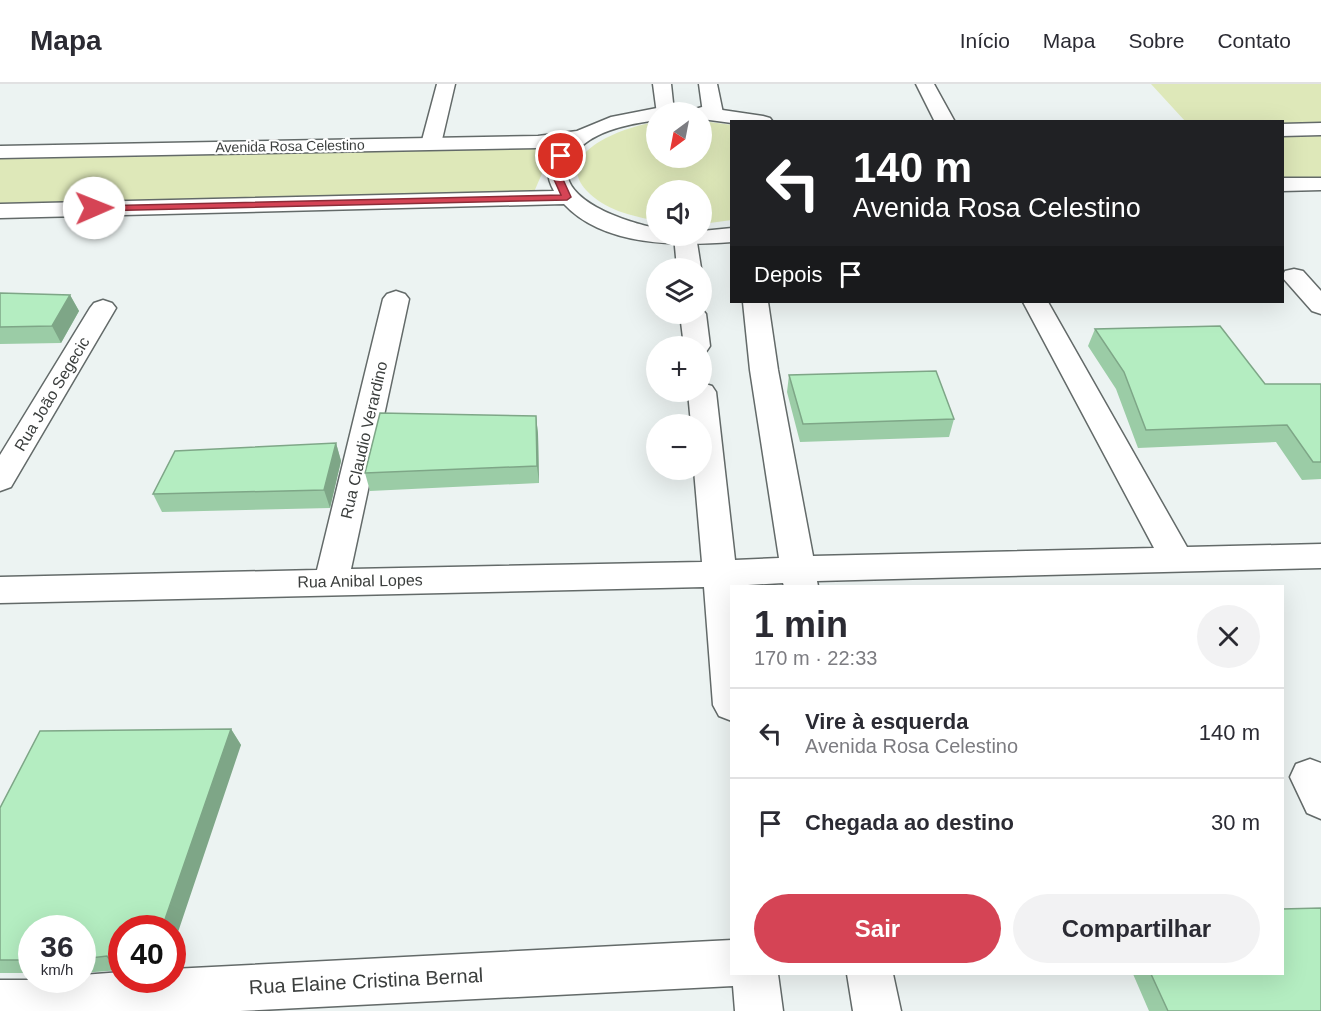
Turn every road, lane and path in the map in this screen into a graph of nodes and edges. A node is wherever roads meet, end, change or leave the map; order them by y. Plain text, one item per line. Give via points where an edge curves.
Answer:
1 (446, 84) edge
2 (662, 84) edge
3 (708, 84) edge
4 (925, 84) edge
5 (664, 102) edge
6 (708, 102) edge
7 (712, 114) edge
8 (646, 116) edge
9 (751, 120) edge
10 (944, 120) edge
11 (1321, 129) edge
12 (1284, 130) edge
13 (580, 137) junction
14 (430, 144) junction
15 (0, 152) edge
16 (1321, 184) edge
17 (1284, 185) edge
18 (567, 197) junction
19 (0, 211) edge
20 (646, 233) edge
21 (712, 235) edge
22 (730, 235) edge
23 (1294, 276) dead end
24 (396, 299) dead end
25 (755, 303) edge
26 (1037, 303) edge
27 (1321, 306) edge
28 (103, 308) dead end
29 (703, 402) edge
30 (0, 480) edge
31 (1321, 556) edge
32 (1177, 559) junction
33 (721, 574) junction
34 (799, 578) edge
35 (331, 581) junction
36 (0, 590) edge
37 (730, 681) edge
38 (730, 963) edge
39 (755, 975) edge
40 (870, 975) edge
41 (261, 999) edge
42 (0, 1004) edge
43 (759, 1011) edge
44 (877, 1011) edge

1 - 14 street
2 - 5 street
3 - 6 street
4 - 10 street
7 - 9 street
8 - 13 street, Avenida Rosa Celestino via 620,120
11 - 12 street
13 - 14 street, Avenida Rosa Celestino via 538,142
13 - 18 street, Avenida Rosa Celestino via 561,156 556,175
14 - 15 street, Avenida Rosa Celestino
16 - 17 street
18 - 19 street
18 - 20 street via 593,217
21 - 22 street
23 - 27 street
24 - 35 street, Rua Claudio Verardino
25 - 34 street
26 - 32 street
28 - 30 street, Rua João Segecic
29 - 33 street
31 - 32 street, Rua Anibal Lopes
32 - 34 street, Rua Anibal Lopes
33 - 34 street, Rua Anibal Lopes
33 - 35 street, Rua Anibal Lopes
33 - 37 street
35 - 36 street, Rua Anibal Lopes
38 - 41 street, Rua Elaine Cristina Bernal
39 - 43 street
40 - 44 street
41 - 42 street, Rua Elaine Cristina Bernal

